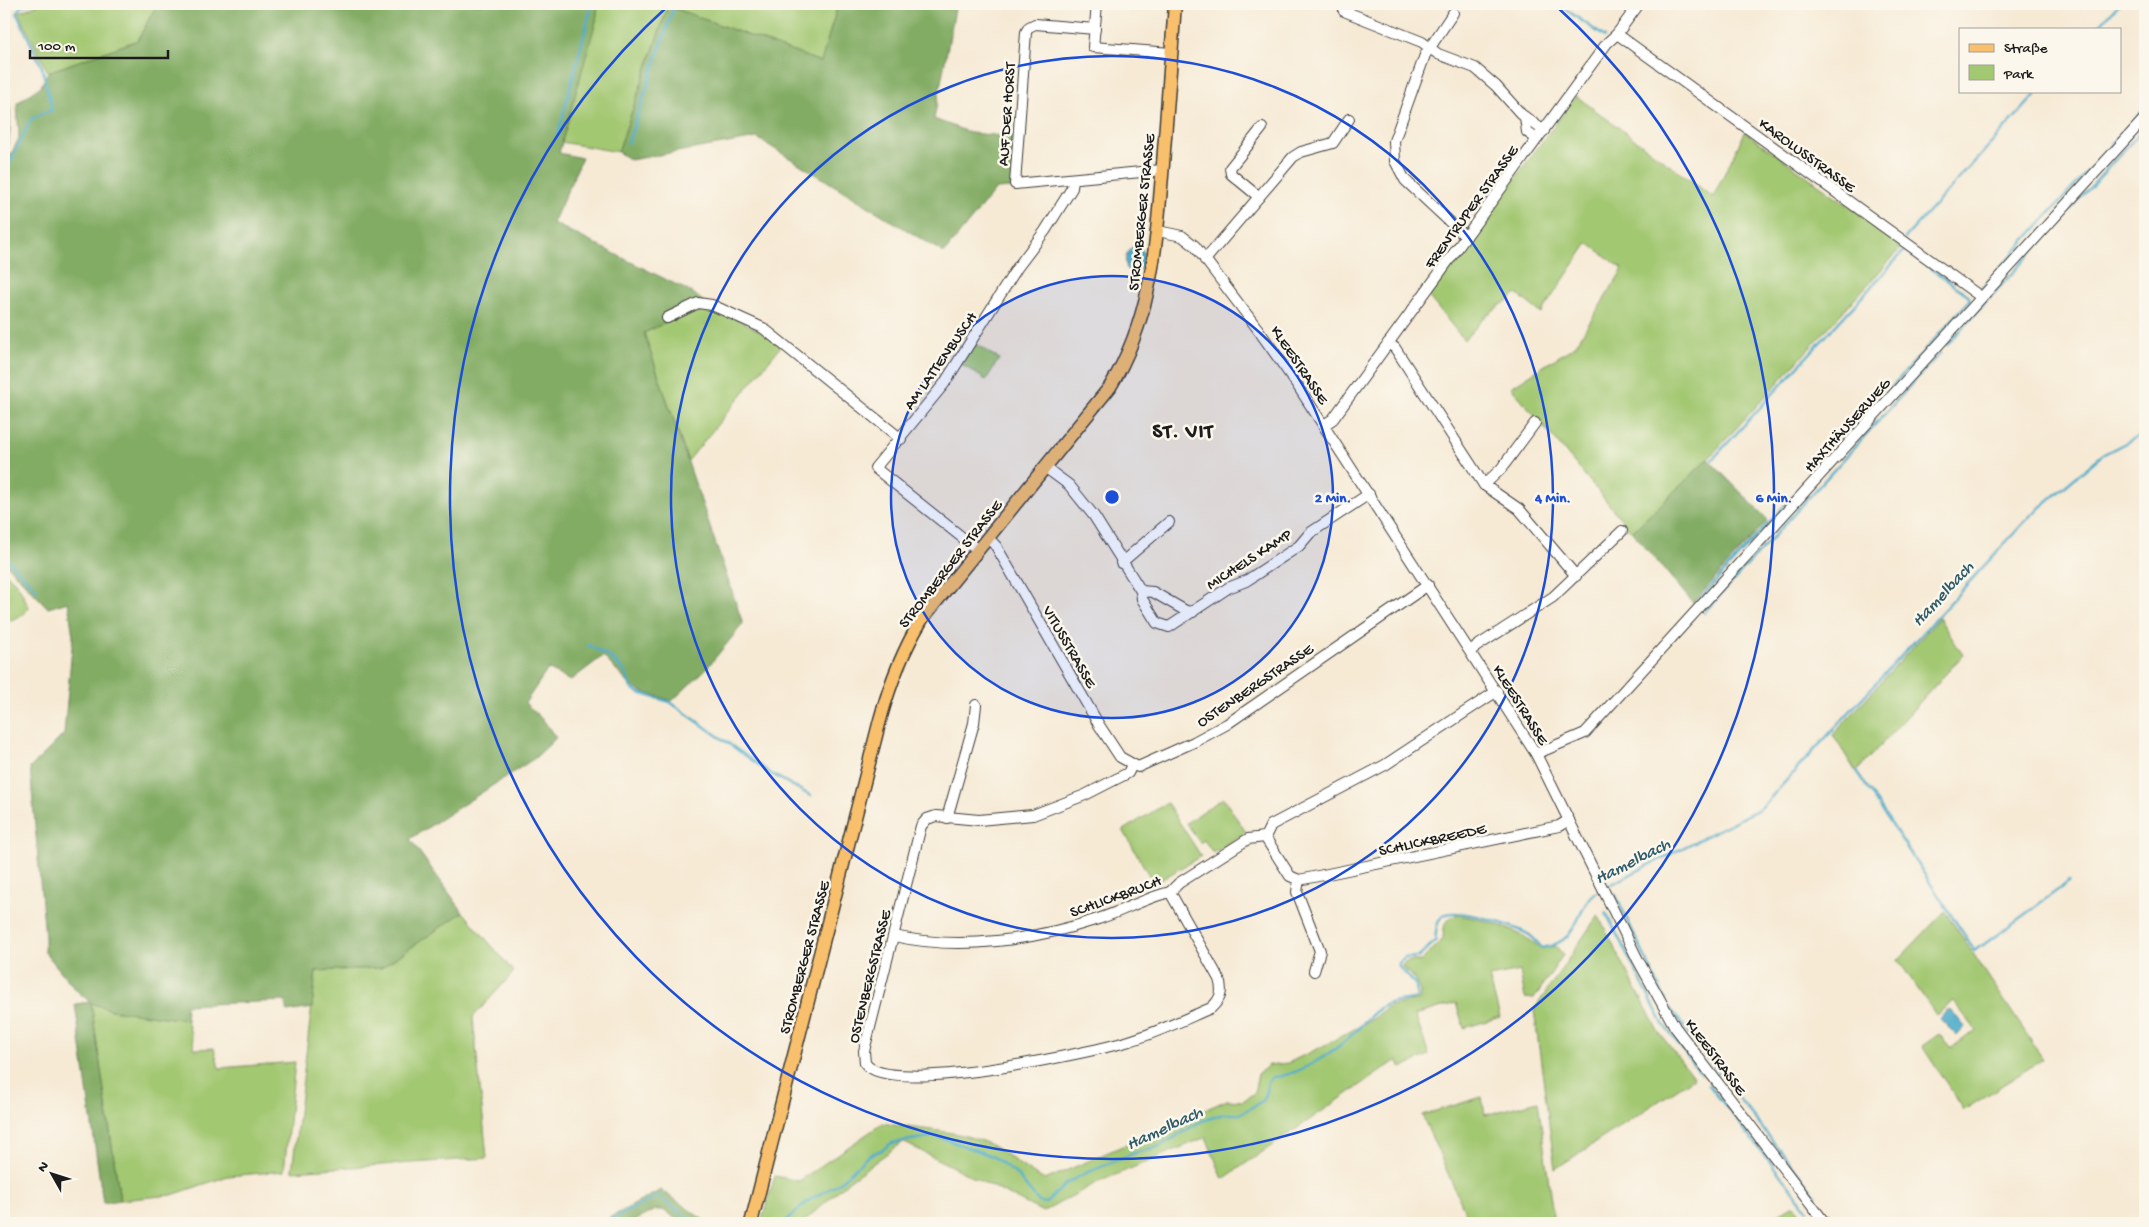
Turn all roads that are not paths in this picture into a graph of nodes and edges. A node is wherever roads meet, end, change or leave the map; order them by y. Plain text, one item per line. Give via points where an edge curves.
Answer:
1 (1097, 4) edge
2 (1175, 4) edge
3 (1346, 4) edge
4 (1639, 4) edge
5 (1454, 13) dead end
6 (1095, 29) junction
7 (1617, 34) junction
8 (1429, 48) junction
9 (1172, 52) junction
10 (2145, 118) edge
11 (1348, 119) dead end
12 (1262, 128) dead end
13 (1540, 135) junction
14 (1162, 170) junction
15 (1073, 179) junction
16 (1259, 197) junction
17 (1158, 231) junction
18 (1466, 237) junction
19 (1205, 260) junction
20 (1980, 297) junction
21 (667, 318) dead end
22 (1388, 343) junction
23 (1535, 423) dead end
24 (1324, 425) junction
25 (900, 438) junction
26 (1046, 468) junction
27 (1484, 485) junction
28 (1369, 494) junction
29 (1169, 522) dead end
30 (1622, 531) dead end
31 (988, 538) junction
32 (978, 550) junction
33 (1121, 563) junction
34 (1576, 576) junction
35 (1428, 585) junction
36 (1141, 591) junction
37 (1193, 612) junction
38 (1471, 650) junction
39 (1497, 691) junction
40 (976, 705) dead end
41 (1536, 754) junction
42 (1132, 765) junction
43 (947, 818) junction
44 (1569, 820) junction
45 (1265, 837) junction
46 (1300, 880) junction
47 (1170, 892) junction
48 (894, 936) junction
49 (1314, 971) dead end
50 (751, 1223) edge
51 (1825, 1223) edge

1 - 6 street
2 - 9 main road, STROMBERGER STRASSE
3 - 8 street via 1344,11 1422,42
4 - 7 street, FRENTRUPER STRASSE
5 - 8 street
6 - 9 street via 1093,46
6 - 15 street, AUF DER HORST via 1034,24 1026,32 1015,184
7 - 13 street, FRENTRUPER STRASSE
7 - 20 street, KAROLUSSTRASSE
8 - 13 street via 1475,68
8 - 18 street via 1394,141 1395,161 1405,180
9 - 14 main road, STROMBERGER STRASSE
10 - 20 street, HAXTHÄUSERWEG
11 - 16 street via 1333,143 1301,152
12 - 16 street via 1230,168 1231,174
13 - 18 street, FRENTRUPER STRASSE
14 - 15 street, AUF DER HORST
14 - 17 main road, STROMBERGER STRASSE
15 - 25 street, AM LATTENBUSCH via 1072,188 1046,231 1022,262 944,384
16 - 19 street
17 - 19 street, KLEESTRASSE via 1182,236
17 - 26 main road, STROMBERGER STRASSE via 1150,286 1128,356 1110,387
18 - 22 street, FRENTRUPER STRASSE
19 - 24 street, KLEESTRASSE
20 - 41 street, HAXTHÄUSERWEG via 1585,733
21 - 25 street via 698,303 712,305 764,328
22 - 24 street, FRENTRUPER STRASSE via 1333,419
22 - 27 street via 1395,348
23 - 27 street via 1500,470
24 - 28 street, KLEESTRASSE
25 - 32 street, AM LATTENBUSCH via 876,468
26 - 31 main road, STROMBERGER STRASSE
26 - 33 street, MICHELS KAMP via 1069,486 1094,516
27 - 34 street via 1519,509
28 - 35 street, KLEESTRASSE
28 - 37 street, MICHELS KAMP via 1310,533 1299,546
29 - 33 street
30 - 34 street
31 - 32 main road, STROMBERGER STRASSE
31 - 42 street, VITUSSTRASSE via 996,546 1099,725 1120,757
32 - 50 main road, STROMBERGER STRASSE via 922,619 890,680
33 - 36 street, MICHELS KAMP
34 - 38 street via 1553,597
35 - 38 street, KLEESTRASSE
35 - 42 street, OSTENBERGSTRASSE via 1227,724 1146,765
36 - 37 street via 1153,592
36 - 37 street, MICHELS KAMP via 1142,599 1157,623 1163,626 1170,627
38 - 39 street, KLEESTRASSE
39 - 41 street, KLEESTRASSE
39 - 45 street via 1385,765 1270,825
40 - 43 street via 974,723
41 - 44 street, KLEESTRASSE
42 - 43 street, OSTENBERGSTRASSE via 1128,773 1086,795 1033,815 979,820
43 - 48 street, OSTENBERGSTRASSE via 936,816 921,826
44 - 46 street, SCHLICKBREEDE via 1559,826 1524,834
44 - 51 street, KLEESTRASSE via 1675,1027
45 - 46 street via 1290,876
45 - 47 street, SCHLICKBRUCH via 1248,839
46 - 49 street via 1297,892 1320,952
47 - 48 street, SCHLICKBRUCH via 1100,918 1031,936 949,943 917,942
47 - 48 street, OSTENBERGSTRASSE via 1218,979 1222,990 1219,1001 1211,1008 1128,1042 1060,1059 995,1070 883,1074 867,1067 864,1051

